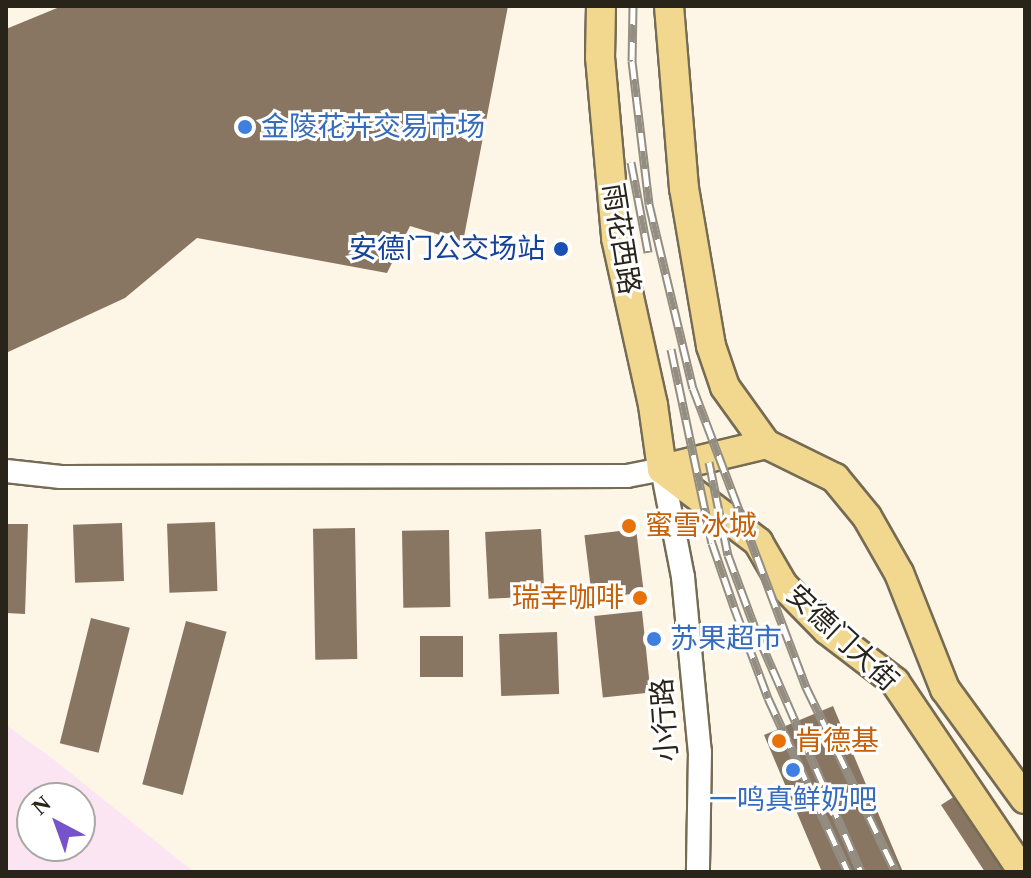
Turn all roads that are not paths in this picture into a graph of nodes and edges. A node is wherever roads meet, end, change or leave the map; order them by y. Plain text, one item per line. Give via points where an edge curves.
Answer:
1 (601, 6) edge
2 (669, 6) edge
3 (766, 444) junction
4 (662, 469) junction
5 (6, 471) edge
6 (1025, 799) edge
7 (698, 872) edge
8 (1023, 872) edge

1 - 4 main road, 雨花西路 via 600,57 616,238
2 - 3 main road via 684,188 711,346 725,387
3 - 4 main road
3 - 6 main road, 安德门大街 via 835,478 867,517 899,573 945,689
4 - 5 street via 564,476 61,477
4 - 7 street, 小行路 via 683,577 700,752
4 - 8 main road, 安德门大街 via 758,542 783,585 816,619 895,682

